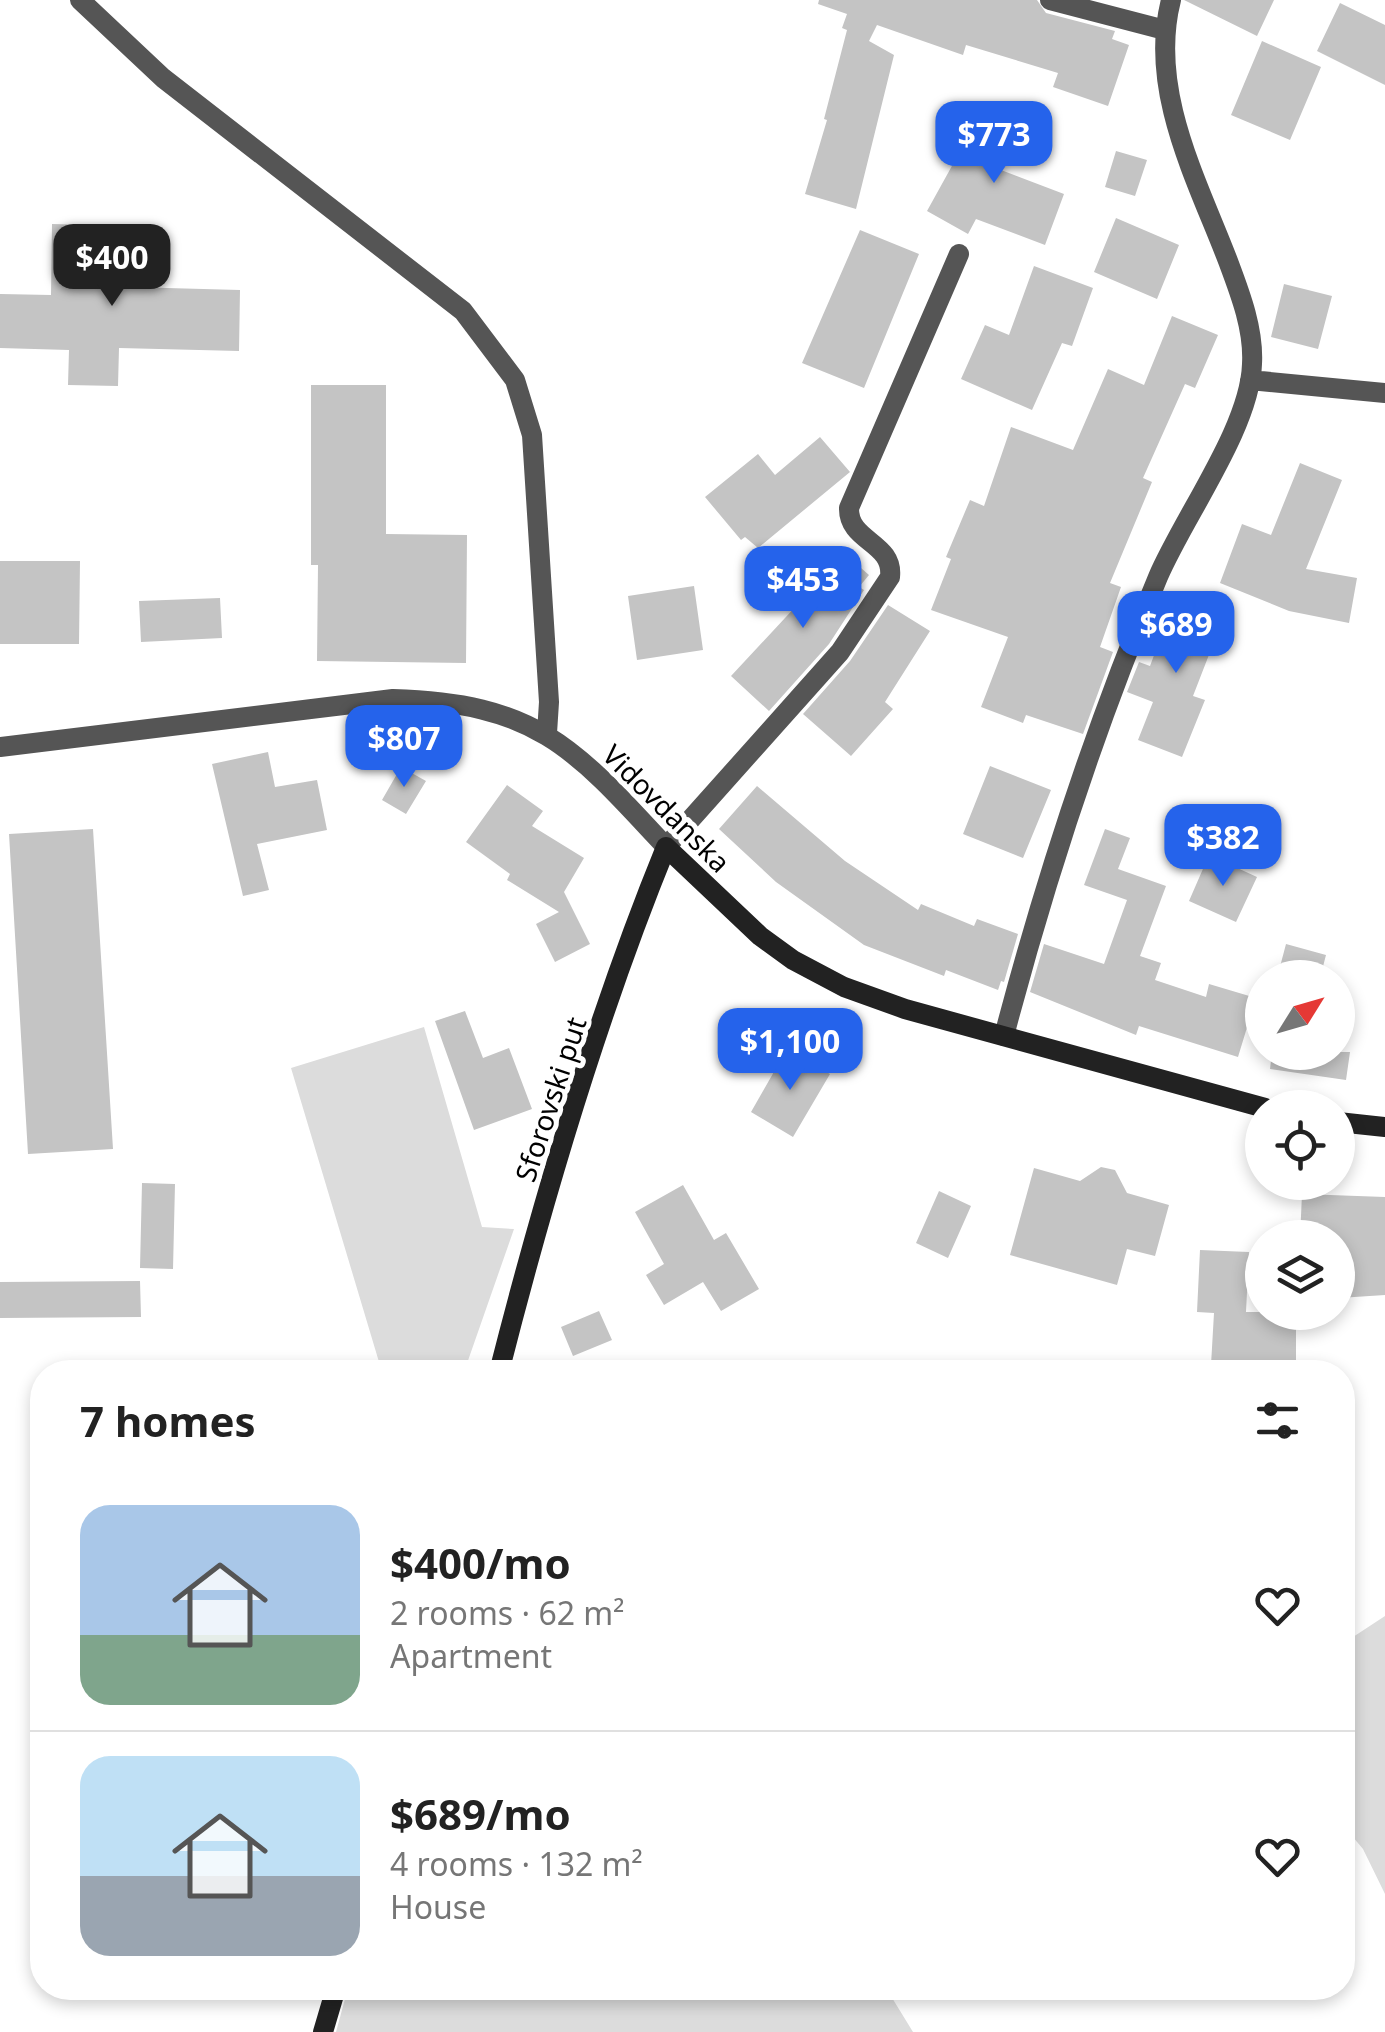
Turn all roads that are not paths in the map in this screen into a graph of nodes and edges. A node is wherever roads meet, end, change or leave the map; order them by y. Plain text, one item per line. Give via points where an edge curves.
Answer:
1 (80, 0) edge
2 (1050, 0) edge
3 (1171, 0) edge
4 (1165, 30) junction
5 (959, 254) dead end
6 (1250, 380) junction
7 (1385, 392) edge
8 (547, 733) junction
9 (0, 747) edge
10 (666, 846) junction
11 (1004, 1036) junction
12 (1245, 1102) edge
13 (1355, 1124) edge
14 (1385, 1127) edge
15 (502, 1360) edge
16 (332, 2000) edge
17 (322, 2032) edge

1 - 8 street via 163,78 463,312 516,380 532,435
2 - 4 street
3 - 4 street
4 - 6 street via 1176,126 1237,284 1251,336
5 - 10 street via 849,508 855,530 892,563 890,577 840,652
6 - 7 street
6 - 11 street via 1110,698 1041,898
8 - 9 street, Vidovdanska via 495,711 393,699
8 - 10 street, Vidovdanska via 608,784
10 - 11 street, Vidovdanska via 793,960 905,1009
10 - 15 street, Sforovski put via 635,922
11 - 12 street, Vidovdanska
13 - 14 street
16 - 17 street

